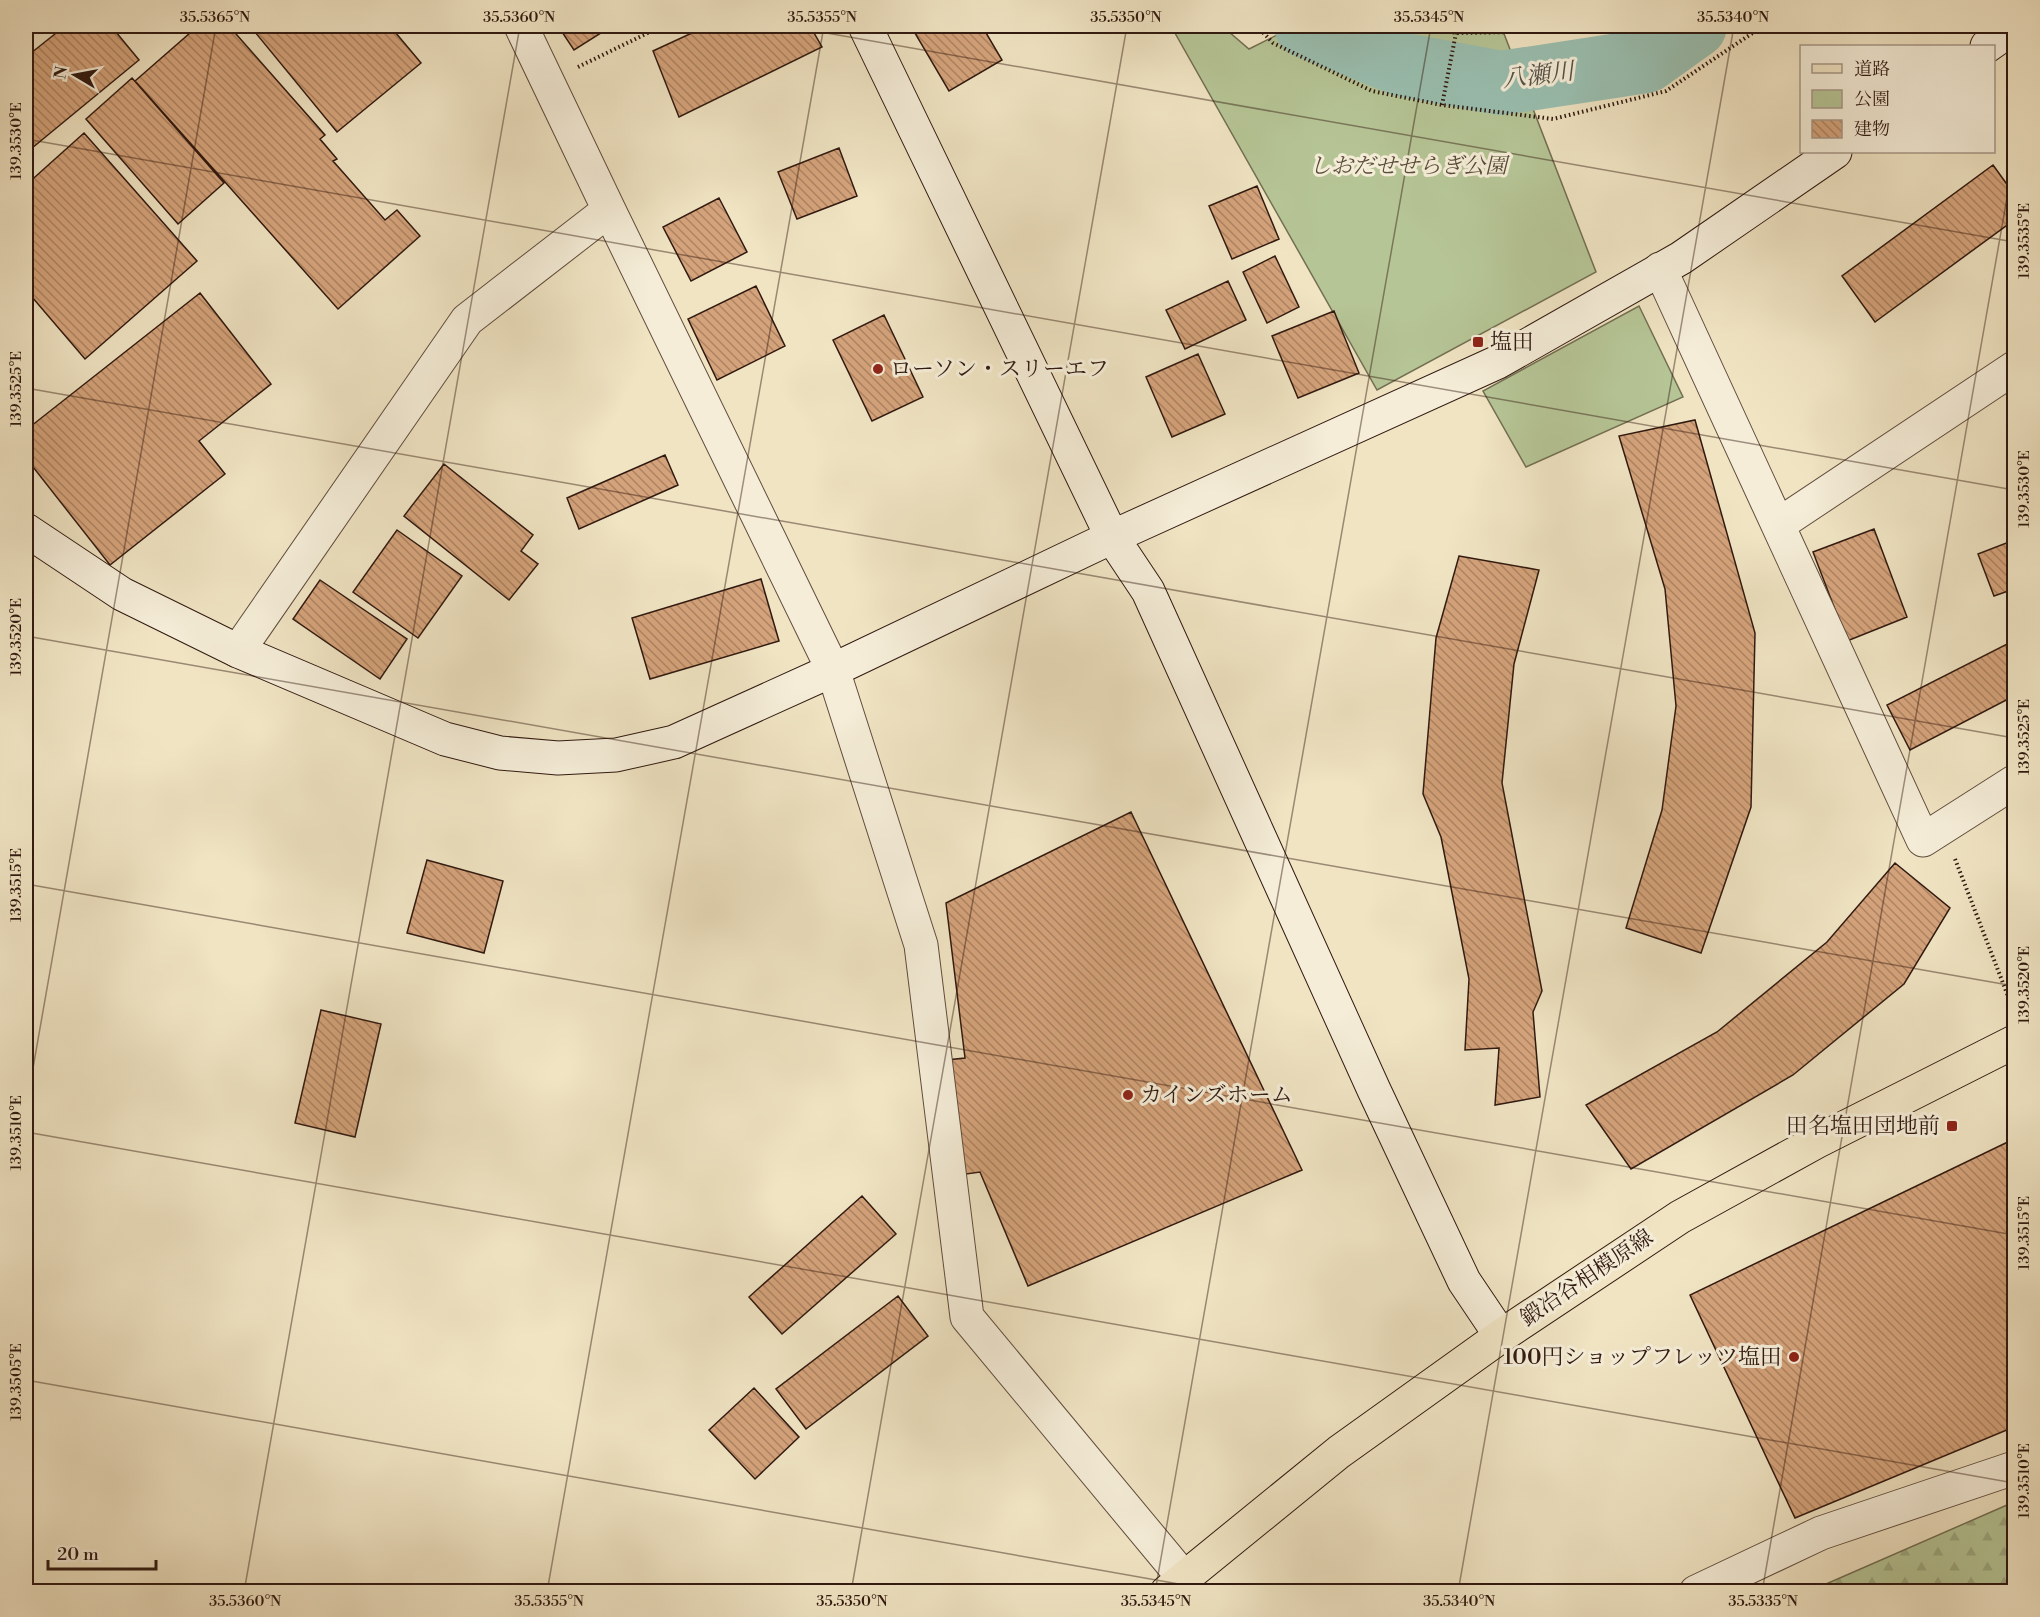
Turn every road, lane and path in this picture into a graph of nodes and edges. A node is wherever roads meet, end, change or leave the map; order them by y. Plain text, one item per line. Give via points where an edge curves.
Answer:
1 (521, 26) edge
2 (662, 26) edge
3 (865, 26) edge
4 (1257, 26) edge
5 (1422, 26) edge
6 (1586, 26) edge
7 (1763, 26) edge
8 (2014, 27) edge
9 (1456, 33) junction
10 (1988, 45) edge
11 (548, 82) junction
12 (1442, 105) junction
13 (1834, 153) edge
14 (609, 210) junction
15 (1660, 269) junction
16 (2014, 368) edge
17 (1778, 525) junction
18 (26, 530) edge
19 (1112, 537) junction
20 (238, 651) junction
21 (833, 670) junction
22 (2014, 782) edge
23 (1942, 828) junction
24 (2014, 1012) edge
25 (2014, 1042) edge
26 (1501, 1336) junction
27 (2014, 1468) edge
28 (1175, 1584) edge
29 (1696, 1592) edge

1 - 11 street
2 - 11 path
3 - 19 street
4 - 12 path via 1273,43 1372,92
5 - 9 path
6 - 9 path via 1572,31
7 - 12 path via 1666,91 1553,119
8 - 10 street
9 - 12 path
11 - 14 street
13 - 15 street
14 - 20 street via 467,320
14 - 21 street
15 - 17 street
15 - 19 street via 1498,362
16 - 17 street
17 - 23 street via 1923,840
18 - 20 street via 122,594
19 - 21 street
19 - 26 street via 1148,591 1464,1281
20 - 21 street via 445,738 500,753 558,758 616,755 674,742
21 - 28 street via 921,945 967,1317
22 - 23 street
23 - 24 path
25 - 26 main road, 鍛冶谷相模原線 via 1816,1142 1680,1217
26 - 28 main road, 鍛冶谷相模原線 via 1339,1452
27 - 29 street via 1821,1533

